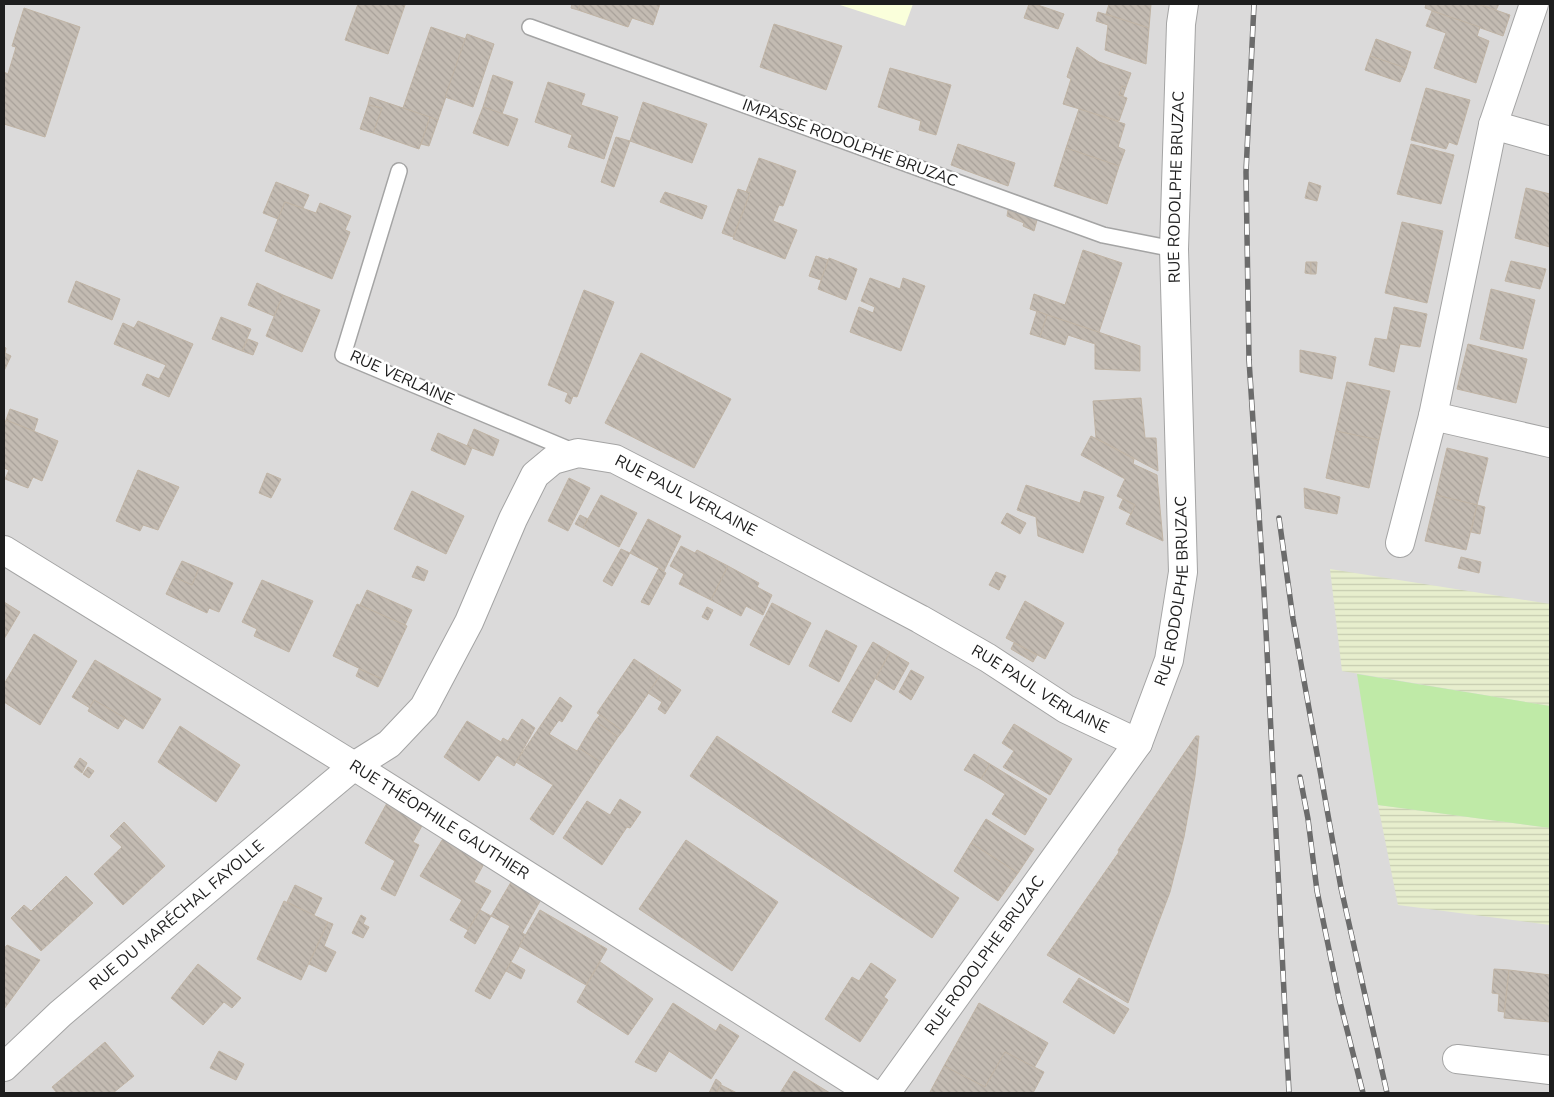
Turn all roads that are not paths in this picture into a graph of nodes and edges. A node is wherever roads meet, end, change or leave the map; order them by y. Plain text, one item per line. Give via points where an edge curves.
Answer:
1 (1184, 4) edge
2 (1534, 4) edge
3 (530, 27) dead end
4 (1493, 125) junction
5 (1550, 141) edge
6 (399, 171) dead end
7 (1174, 249) junction
8 (1433, 416) junction
9 (1550, 443) edge
10 (578, 454) junction
11 (1400, 543) dead end
12 (4, 550) edge
13 (1138, 743) junction
14 (354, 766) junction
15 (1457, 1059) dead end
16 (4, 1067) edge
17 (1550, 1070) edge
18 (872, 1093) edge
19 (886, 1093) edge

1 - 7 street, RUE RODOLPHE BRUZAC
2 - 4 street
3 - 7 lane, IMPASSE RODOLPHE BRUZAC via 1103,235
4 - 5 street
4 - 8 street
6 - 10 lane, RUE VERLAINE via 344,355
7 - 13 street, RUE RODOLPHE BRUZAC via 1183,572 1170,660
8 - 9 street
8 - 11 street
10 - 13 street, RUE PAUL VERLAINE via 615,459 714,510 920,619 1066,709
10 - 14 street, RUE PAUL VERLAINE via 552,460 535,475 469,622 424,707 389,744
12 - 14 street, RUE THÉOPHILE GAUTHIER
13 - 19 street, RUE RODOLPHE BRUZAC
14 - 16 street, RUE DU MARÉCHAL FAYOLLE via 60,1014
14 - 18 street, RUE THÉOPHILE GAUTHIER
15 - 17 street

